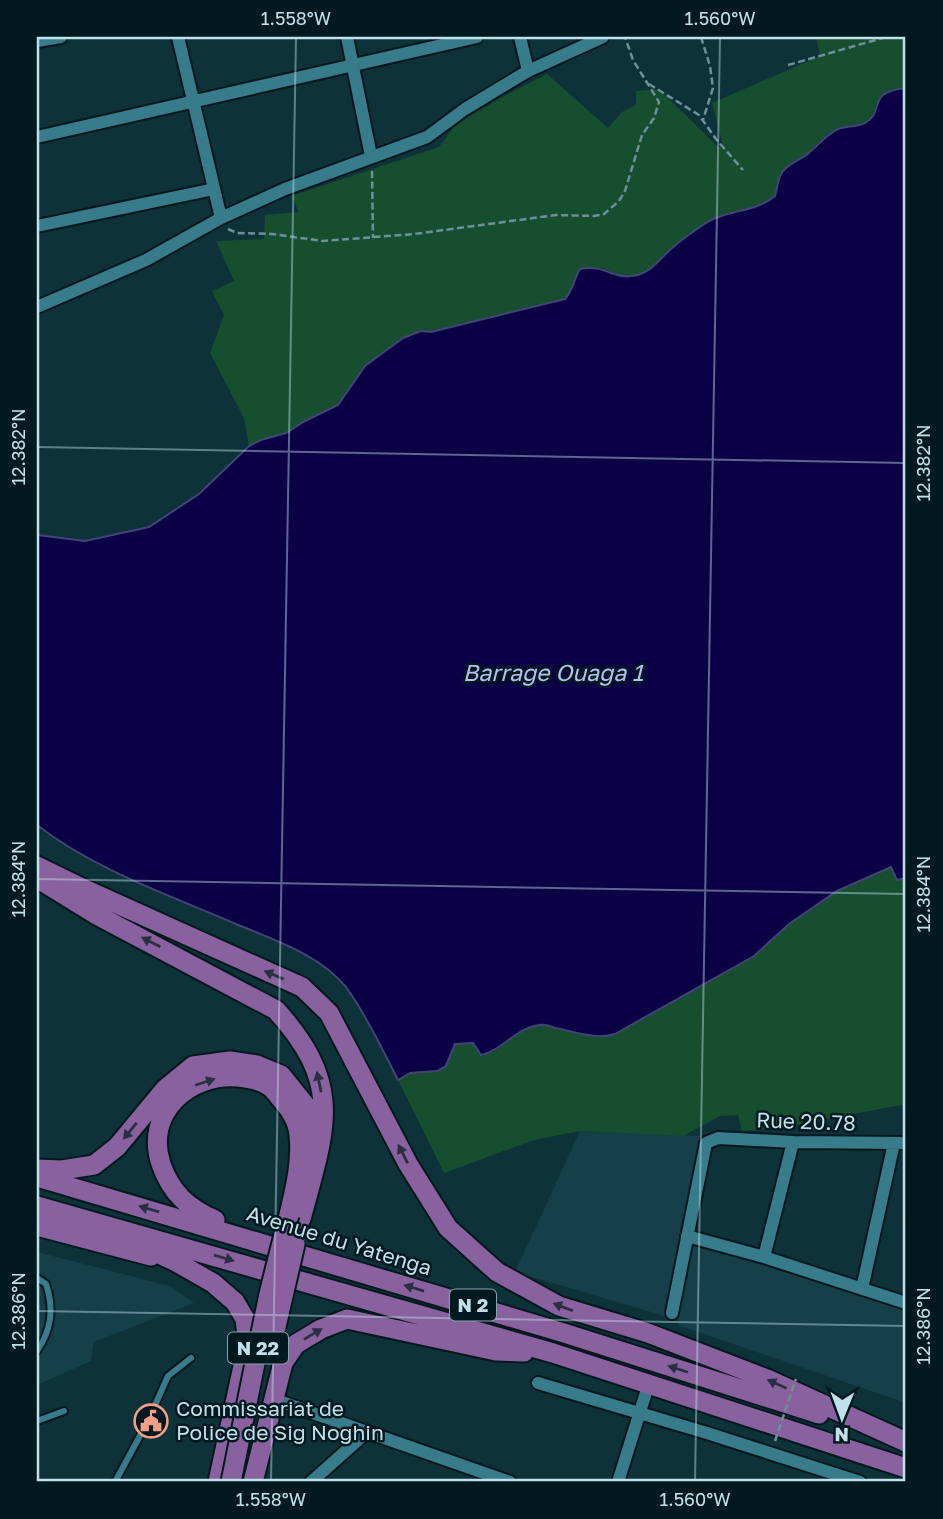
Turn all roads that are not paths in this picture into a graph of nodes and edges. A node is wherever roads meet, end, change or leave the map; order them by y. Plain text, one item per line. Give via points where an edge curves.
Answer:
1 (61, 37) edge
2 (178, 37) edge
3 (347, 37) edge
4 (477, 37) edge
5 (520, 37) edge
6 (603, 37) edge
7 (37, 41) edge
8 (354, 65) junction
9 (528, 71) junction
10 (194, 102) junction
11 (37, 137) edge
12 (372, 156) junction
13 (214, 189) junction
14 (221, 218) junction
15 (37, 226) edge
16 (37, 307) edge
17 (37, 866) edge
18 (37, 879) edge
19 (793, 1142) junction
20 (900, 1143) edge
21 (37, 1169) edge
22 (313, 1173) junction
23 (37, 1177) edge
24 (37, 1209) edge
25 (295, 1217) junction
26 (88, 1219) junction
27 (37, 1226) edge
28 (687, 1236) junction
29 (264, 1243) junction
30 (764, 1257) junction
31 (178, 1263) junction
32 (37, 1278) edge
33 (862, 1289) junction
34 (906, 1303) edge
35 (672, 1313) dead end
36 (37, 1351) edge
37 (552, 1353) junction
38 (191, 1358) dead end
39 (538, 1383) dead end
40 (649, 1383) junction
41 (273, 1399) junction
42 (64, 1411) dead end
43 (640, 1414) junction
44 (37, 1420) edge
45 (366, 1433) junction
46 (906, 1442) edge
47 (906, 1468) edge
48 (481, 1478) edge
49 (115, 1482) edge
50 (218, 1482) edge
51 (231, 1482) edge
52 (241, 1482) edge
53 (253, 1482) edge
54 (311, 1482) edge
55 (510, 1482) edge
56 (618, 1482) edge
57 (860, 1482) edge

1 - 7 street
2 - 10 street
3 - 8 street
4 - 8 street
5 - 9 street
6 - 9 street
8 - 10 street
8 - 12 street
9 - 12 street via 426,137
10 - 11 street
10 - 13 street
12 - 14 street
13 - 14 street
13 - 15 street
14 - 16 street via 146,260
46 -> 17 main road via 766,1379 559,1306 497,1272 448,1228 408,1164 329,1013 302,987
22 -> 18 main road via 324,1106 318,1072 298,1033 276,1010
19 - 20 street, Rue 20.78
19 - 28 street, Rue 20.78 via 718,1138 706,1143
19 - 30 street
20 - 33 street
22 -> 21 main road via 313,1133 306,1106 281,1075 230,1061 193,1066 165,1089 117,1147 94,1165
22 - 25 main road
29 -> 23 main road, Avenue du Yatenga / N 2
24 - 26 main road, N 2
29 -> 25 main road via 201,1214 175,1194 158,1155 159,1128 174,1099 198,1082 226,1076 268,1086 290,1108 299,1134
25 - 51 main road, N 22, bridge via 270,1294
25 - 52 main road, N 22, bridge
26 - 31 main road
26 -> 37 main road, N 2
27 - 31 main road
28 - 30 street
28 - 35 street
46 -> 29 main road, Avenue du Yatenga / N 2
30 - 33 street
31 - 50 main road via 220,1289 245,1319 248,1343
32 - 36 lane via 46,1284 52,1312
33 - 34 street
37 - 40 main road, N 2
41 -> 37 main road via 283,1363 296,1344 347,1318 496,1351
38 - 49 lane via 168,1376
39 - 43 street
40 - 43 street
40 - 47 main road, N 2
41 - 45 street
41 - 53 main road
42 - 44 lane
43 - 56 street
43 - 57 street
45 - 48 street
45 - 54 street
48 - 55 street

